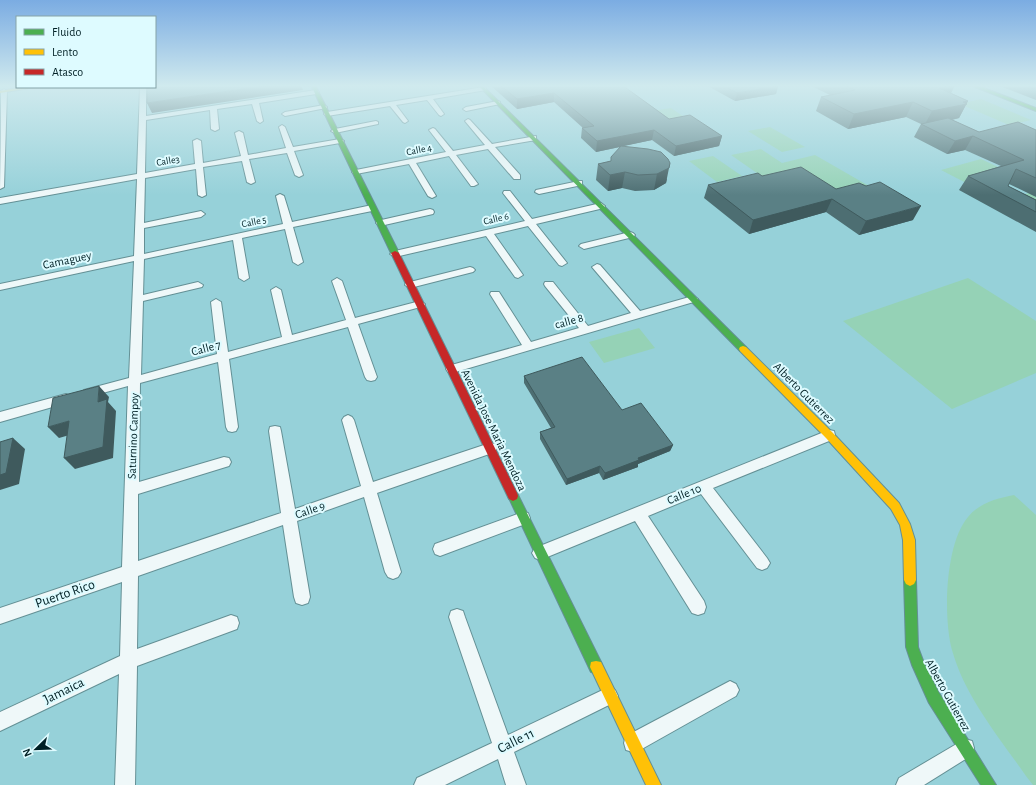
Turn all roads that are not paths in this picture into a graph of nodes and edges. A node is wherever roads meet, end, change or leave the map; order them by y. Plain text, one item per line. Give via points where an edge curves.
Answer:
1 (468, 121) dead end
2 (1, 122) edge
3 (144, 122) edge
4 (214, 122) edge
5 (331, 122) edge
6 (517, 122) edge
7 (376, 123) dead end
8 (282, 127) dead end
9 (215, 129) dead end
10 (335, 130) junction
11 (433, 130) dead end
12 (239, 133) dead end
13 (533, 138) junction
14 (197, 140) dead end
15 (340, 141) junction
16 (490, 146) junction
17 (289, 150) junction
18 (452, 153) junction
19 (245, 158) junction
20 (410, 161) junction
21 (199, 166) junction
22 (356, 172) junction
23 (298, 175) dead end
24 (141, 176) junction
25 (517, 177) dead end
26 (250, 182) dead end
27 (578, 183) junction
28 (474, 184) dead end
29 (0, 187) edge
30 (539, 192) dead end
31 (507, 193) dead end
32 (202, 195) dead end
33 (280, 196) dead end
34 (432, 196) dead end
35 (0, 201) edge
36 (601, 206) junction
37 (372, 208) junction
38 (430, 212) dead end
39 (201, 214) dead end
40 (530, 222) junction
41 (380, 223) junction
42 (140, 226) junction
43 (288, 226) junction
44 (488, 232) junction
45 (630, 235) junction
46 (237, 237) junction
47 (584, 246) dead end
48 (395, 254) junction
49 (140, 258) junction
50 (298, 262) dead end
51 (562, 263) dead end
52 (597, 267) dead end
53 (470, 270) dead end
54 (518, 275) dead end
55 (244, 278) dead end
56 (337, 281) dead end
57 (198, 284) dead end
58 (549, 284) dead end
59 (410, 285) junction
60 (0, 287) edge
61 (276, 290) dead end
62 (495, 294) dead end
63 (693, 298) junction
64 (138, 299) junction
65 (216, 302) dead end
66 (420, 304) junction
67 (638, 314) junction
68 (352, 323) junction
69 (586, 330) junction
70 (288, 340) junction
71 (528, 346) junction
72 (223, 357) junction
73 (452, 369) junction
74 (371, 376) dead end
75 (135, 381) junction
76 (0, 417) edge
77 (348, 420) dead end
78 (232, 427) dead end
79 (275, 431) dead end
80 (829, 435) junction
81 (490, 448) junction
82 (224, 462) dead end
83 (703, 486) junction
84 (131, 490) junction
85 (368, 490) junction
86 (638, 513) junction
87 (289, 517) junction
88 (524, 518) junction
89 (440, 549) dead end
90 (540, 553) junction
91 (762, 563) dead end
92 (393, 572) dead end
93 (129, 573) junction
94 (302, 597) dead end
95 (698, 607) dead end
96 (0, 616) edge
97 (457, 617) dead end
98 (231, 623) dead end
99 (129, 660) junction
100 (730, 690) dead end
101 (609, 696) junction
102 (0, 722) edge
103 (633, 743) junction
104 (502, 748) junction
105 (965, 748) junction
106 (125, 785) edge
107 (424, 785) edge
108 (516, 785) edge
109 (654, 785) edge
110 (906, 785) edge
111 (990, 785) edge

1 - 16 street
2 - 29 street
3 - 24 street, Saturnino Campoy
4 - 9 street
5 - 10 street, Avenida Jose Maria Mendoza
6 - 13 street, Alberto Gutierrez
7 - 10 street
8 - 17 street
10 - 15 street, Avenida Jose Maria Mendoza
11 - 18 street
12 - 19 street
13 - 16 street, Calle 4
13 - 27 street, Alberto Gutierrez
14 - 21 street
15 - 17 street, Calle3
15 - 22 street, Avenida Jose Maria Mendoza
16 - 18 street, Calle 4
16 - 25 street
17 - 19 street, Calle3
17 - 23 street
18 - 20 street, Calle 4
18 - 28 street
19 - 21 street, Calle3
19 - 26 street
20 - 22 street, Calle 4
20 - 34 street
21 - 24 street, Calle3
21 - 32 street
22 - 37 street, Avenida Jose Maria Mendoza
24 - 35 street, Calle3
24 - 42 street, Saturnino Campoy
27 - 30 street
27 - 36 street, Alberto Gutierrez
31 - 40 street
33 - 43 street
36 - 40 street, Calle 6
36 - 45 street, Alberto Gutierrez
37 - 41 street, Avenida Jose Maria Mendoza
37 - 43 street, Calle 5
38 - 41 street
39 - 42 street
40 - 44 street, Calle 6
40 - 51 street
41 - 48 street, Avenida Jose Maria Mendoza
42 - 49 street, Saturnino Campoy
43 - 46 street, Calle 5
43 - 50 street
44 - 48 street, Calle 6
44 - 54 street
45 - 47 street
45 - 63 street, Alberto Gutierrez
46 - 49 street, Calle 5
46 - 55 street
48 - 59 street, Avenida Jose Maria Mendoza
49 - 60 street, Camaguey
49 - 64 street, Saturnino Campoy
52 - 67 street
53 - 59 street
56 - 68 street
57 - 64 street
58 - 69 street
59 - 66 street, Avenida Jose Maria Mendoza
61 - 70 street
62 - 71 street
63 - 67 street, calle 8
63 - 80 street, Alberto Gutierrez
64 - 75 street, Saturnino Campoy
65 - 72 street
66 - 68 street, Calle 7
66 - 73 street, Avenida Jose Maria Mendoza
67 - 69 street, calle 8
68 - 70 street, Calle 7
68 - 74 street
69 - 71 street, calle 8
70 - 72 street, Calle 7
71 - 73 street, calle 8
72 - 75 street, Calle 7
72 - 78 street
73 - 81 street, Avenida Jose Maria Mendoza
75 - 76 street, Calle 7
75 - 84 street, Saturnino Campoy
77 - 85 street
79 - 87 street
80 - 83 street, Calle 10
80 - 105 street, Alberto Gutierrez via 895,506 905,524 909,540 912,647 916,662 921,676
81 - 85 street, Calle 9
81 - 88 street, Avenida Jose Maria Mendoza
82 - 84 street
83 - 86 street, Calle 10
83 - 91 street
84 - 93 street, Saturnino Campoy
85 - 87 street, Calle 9
85 - 92 street
86 - 90 street, Calle 10
86 - 95 street
87 - 93 street, Calle 9
87 - 94 street
88 - 89 street
88 - 90 street, Avenida Jose Maria Mendoza
90 - 101 street, Avenida Jose Maria Mendoza
93 - 96 street, Puerto Rico
93 - 99 street, Saturnino Campoy
97 - 104 street
98 - 99 street, Jamaica
99 - 102 street, Jamaica
99 - 106 street, Saturnino Campoy
100 - 103 street
101 - 103 street, Avenida Jose Maria Mendoza
101 - 104 street, Calle 11
103 - 109 street, Avenida Jose Maria Mendoza
104 - 107 street, Calle 11
104 - 108 street
105 - 110 street
105 - 111 street, Alberto Gutierrez

